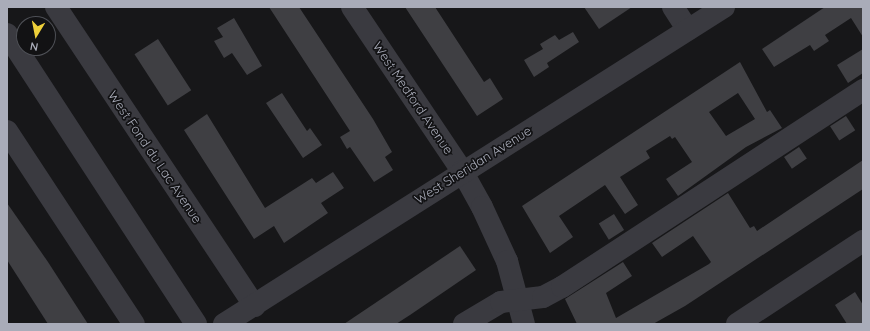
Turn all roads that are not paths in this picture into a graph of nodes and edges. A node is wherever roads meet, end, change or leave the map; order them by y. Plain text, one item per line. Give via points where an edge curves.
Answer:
1 (56, 7) edge
2 (352, 7) edge
3 (673, 7) edge
4 (724, 7) edge
5 (688, 30) junction
6 (7, 34) edge
7 (863, 90) edge
8 (7, 131) edge
9 (462, 171) junction
10 (863, 241) edge
11 (518, 298) junction
12 (255, 306) junction
13 (134, 324) edge
14 (196, 324) edge
15 (224, 324) edge
16 (464, 324) edge
17 (524, 324) edge
18 (736, 324) edge

1 - 12 street, West Fond du Lac Avenue
2 - 9 street, West Medford Avenue
3 - 5 street
4 - 5 street, West Sheridan Avenue
5 - 9 street, West Sheridan Avenue
6 - 14 street
7 - 11 street via 562,287 543,297
8 - 13 street
9 - 11 street, West Medford Avenue via 507,261
9 - 12 street, West Sheridan Avenue
10 - 18 street
11 - 16 street via 501,302
11 - 17 street, West Medford Avenue
12 - 15 street, West Sheridan Avenue

